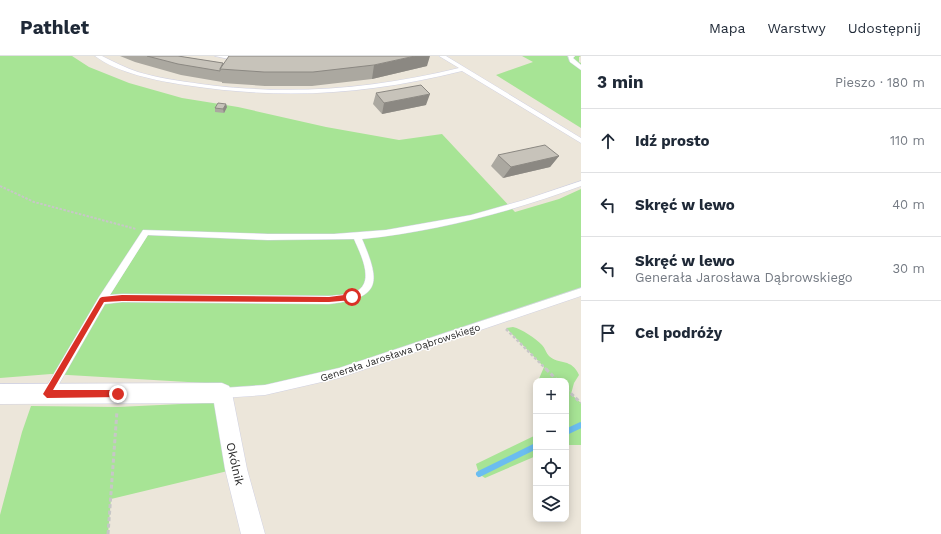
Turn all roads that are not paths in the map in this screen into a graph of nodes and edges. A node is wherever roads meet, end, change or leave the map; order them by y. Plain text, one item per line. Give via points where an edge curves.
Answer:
1 (98, 56) edge
2 (218, 56) edge
3 (442, 56) edge
4 (572, 56) edge
5 (246, 59) edge
6 (581, 68) edge
7 (463, 69) junction
8 (581, 141) edge
9 (581, 183) edge
10 (357, 236) junction
11 (581, 292) edge
12 (102, 300) junction
13 (222, 393) junction
14 (0, 394) edge
15 (47, 394) junction
16 (253, 534) edge

1 - 7 lane via 131,71 155,78 237,92 279,94 380,86
2 - 5 lane
3 - 7 lane
4 - 6 lane via 572,61
7 - 8 lane
9 - 10 lane via 511,208 472,218
10 - 12 lane via 271,237 146,232
10 - 12 lane via 370,270 365,290 352,297 329,300
11 - 13 lane, Generała Jarosława Dąbrowskiego via 338,373 265,390
12 - 15 lane
13 - 15 street, Generała Jarosława Dąbrowskiego
13 - 16 street, Okólnik via 236,469
14 - 15 street, Generała Jarosława Dąbrowskiego

